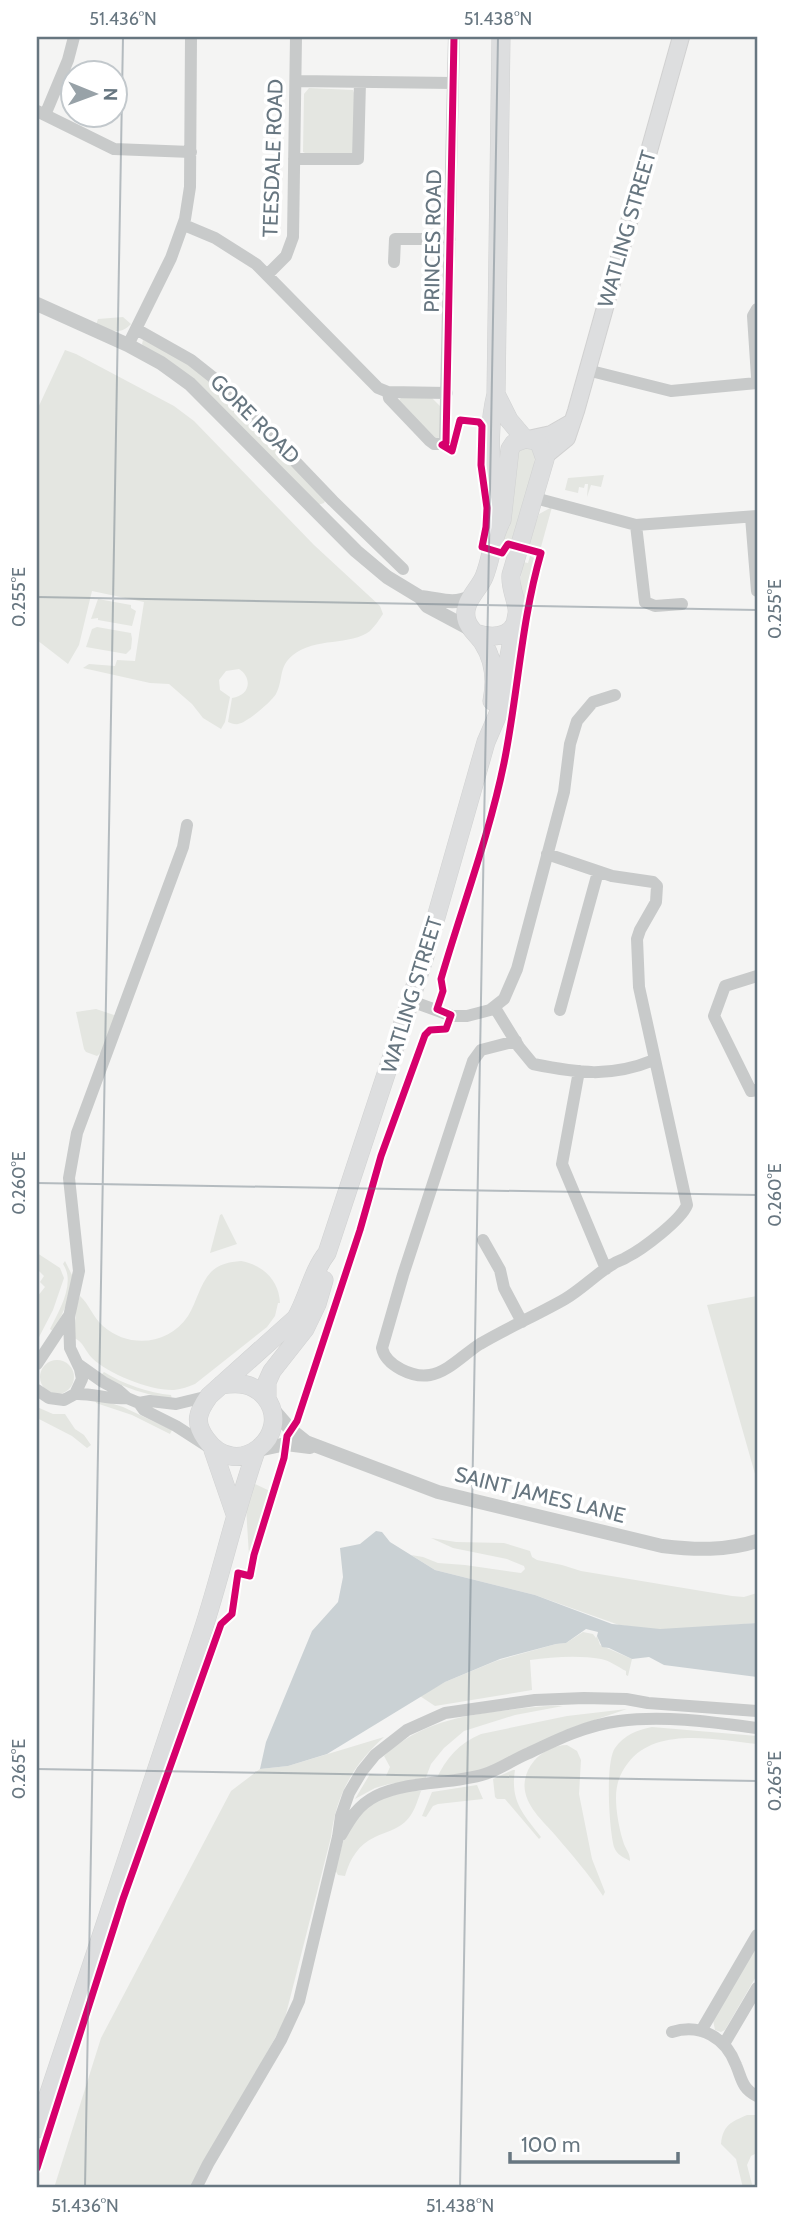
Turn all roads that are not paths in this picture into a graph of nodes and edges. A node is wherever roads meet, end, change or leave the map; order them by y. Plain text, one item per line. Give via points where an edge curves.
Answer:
1 (74, 37) edge
2 (191, 37) edge
3 (296, 37) edge
4 (454, 37) edge
5 (501, 37) edge
6 (681, 37) edge
7 (296, 81) junction
8 (360, 82) junction
9 (453, 83) junction
10 (41, 113) edge
11 (191, 152) junction
12 (294, 159) junction
13 (184, 225) junction
14 (450, 239) junction
15 (394, 262) dead end
16 (268, 274) junction
17 (37, 304) edge
18 (757, 309) edge
19 (136, 329) junction
20 (128, 345) junction
21 (587, 370) junction
22 (757, 377) edge
23 (757, 383) edge
24 (388, 392) junction
25 (447, 393) junction
26 (496, 394) junction
27 (572, 422) junction
28 (526, 439) junction
29 (545, 456) junction
30 (535, 498) junction
31 (333, 501) junction
32 (319, 514) junction
33 (754, 516) edge
34 (636, 525) junction
35 (497, 528) junction
36 (403, 569) dead end
37 (757, 591) edge
38 (420, 597) junction
39 (470, 597) junction
40 (682, 604) dead end
41 (517, 614) junction
42 (473, 632) junction
43 (615, 695) dead end
44 (488, 736) junction
45 (187, 825) dead end
46 (547, 855) junction
47 (598, 872) junction
48 (757, 976) edge
49 (411, 1001) junction
50 (495, 1008) junction
51 (560, 1010) dead end
52 (516, 1041) junction
53 (654, 1060) junction
54 (579, 1071) junction
55 (757, 1090) edge
56 (483, 1240) dead end
57 (327, 1253) junction
58 (606, 1269) junction
59 (69, 1317) junction
60 (522, 1322) junction
61 (76, 1361) junction
62 (38, 1362) edge
63 (215, 1391) junction
64 (38, 1392) edge
65 (75, 1394) junction
66 (133, 1400) junction
67 (269, 1403) junction
68 (318, 1448) junction
69 (214, 1450) junction
70 (257, 1450) junction
71 (235, 1514) junction
72 (757, 1541) edge
73 (757, 1711) edge
74 (757, 1728) edge
75 (338, 1837) junction
76 (757, 1935) edge
77 (757, 1988) edge
78 (701, 2031) junction
79 (672, 2032) dead end
80 (724, 2044) junction
81 (757, 2096) edge
82 (37, 2129) edge
83 (196, 2188) edge

1 - 10 street via 68,60
2 - 11 street
3 - 7 street, TEESDALE ROAD
4 - 9 street, PRINCES ROAD
5 - 26 main road
6 - 21 main road, WATLING STREET
7 - 8 street
7 - 12 street, TEESDALE ROAD
8 - 9 street
8 - 12 street via 358,159
9 - 14 street, PRINCES ROAD
10 - 11 street via 114,149
11 - 13 street
12 - 16 street, TEESDALE ROAD via 293,237 286,256
13 - 16 street via 235,249
13 - 19 street
14 - 15 street via 395,239
14 - 25 street, PRINCES ROAD
16 - 24 street via 378,388
17 - 20 street, GORE ROAD
18 - 22 street via 753,316
19 - 20 street
19 - 31 street, GORE ROAD via 191,360 219,383
20 - 32 street, GORE ROAD via 190,384
21 - 23 street via 669,390
21 - 27 main road, WATLING STREET
24 - 25 street
24 - 25 street, PRINCES ROAD via 431,442 442,444 446,443
26 - 28 main road via 509,420
26 - 35 main road via 489,451
27 - 28 main road via 551,434
27 - 29 main road, WATLING STREET via 567,438
28 - 29 main road via 540,445
28 - 35 main road via 514,443 508,453 502,520
29 - 30 main road
30 - 34 street
30 - 41 main road via 511,575
31 - 32 street
31 - 36 street, GORE ROAD
32 - 38 street, GORE ROAD via 387,577
33 - 34 street
33 - 37 street
34 - 40 street via 648,605
35 - 39 main road via 484,579
38 - 39 street, GORE ROAD via 450,602
38 - 42 street, GORE ROAD via 426,606
39 - 42 main road via 466,617
41 - 42 main road via 506,635
41 - 44 main road, WATLING STREET via 498,714
42 - 44 main road, WATLING STREET via 488,654 494,678
43 - 46 street via 593,702 577,721
44 - 49 main road, WATLING STREET
45 - 59 street via 183,847 77,1133 69,1178 79,1271
46 - 47 street
46 - 50 street via 517,969
47 - 51 street
47 - 53 street via 657,886 656,902 640,930 636,962
48 - 55 street via 725,986 715,1016 751,1091
49 - 50 street via 458,1017
49 - 57 main road, WATLING STREET
50 - 52 street
52 - 54 street via 533,1064
52 - 60 street via 481,1050 473,1061 382,1352 411,1373 433,1374
53 - 54 street via 629,1070
53 - 58 street via 687,1205 668,1227
54 - 58 street via 562,1164
56 - 60 street
57 - 63 main road, WATLING STREET via 296,1318
57 - 67 main road, WATLING STREET via 328,1268 317,1304 267,1382
58 - 60 street
59 - 61 street
59 - 62 street
61 - 62 street via 69,1354 52,1352
61 - 65 street via 82,1379
61 - 66 street
63 - 66 street via 176,1404
63 - 67 main road via 235,1382 246,1384
63 - 69 main road via 199,1409 198,1423
64 - 65 street via 58,1400
65 - 66 street
66 - 69 street
67 - 68 street, SAINT JAMES LANE via 291,1430
67 - 70 main road via 273,1425
68 - 70 street, SAINT JAMES LANE via 286,1444
68 - 72 street, SAINT JAMES LANE via 438,1492 650,1543 707,1549
69 - 70 main road via 242,1457
69 - 71 main road
70 - 71 main road
71 - 82 main road via 224,1563
73 - 75 street via 570,1698 445,1713 407,1730 375,1755 349,1793
74 - 75 street via 646,1719 600,1724 483,1774 377,1796 356,1811
75 - 83 street via 299,2001
76 - 78 street
77 - 80 street
78 - 79 street
78 - 80 street
80 - 81 street via 743,2085

